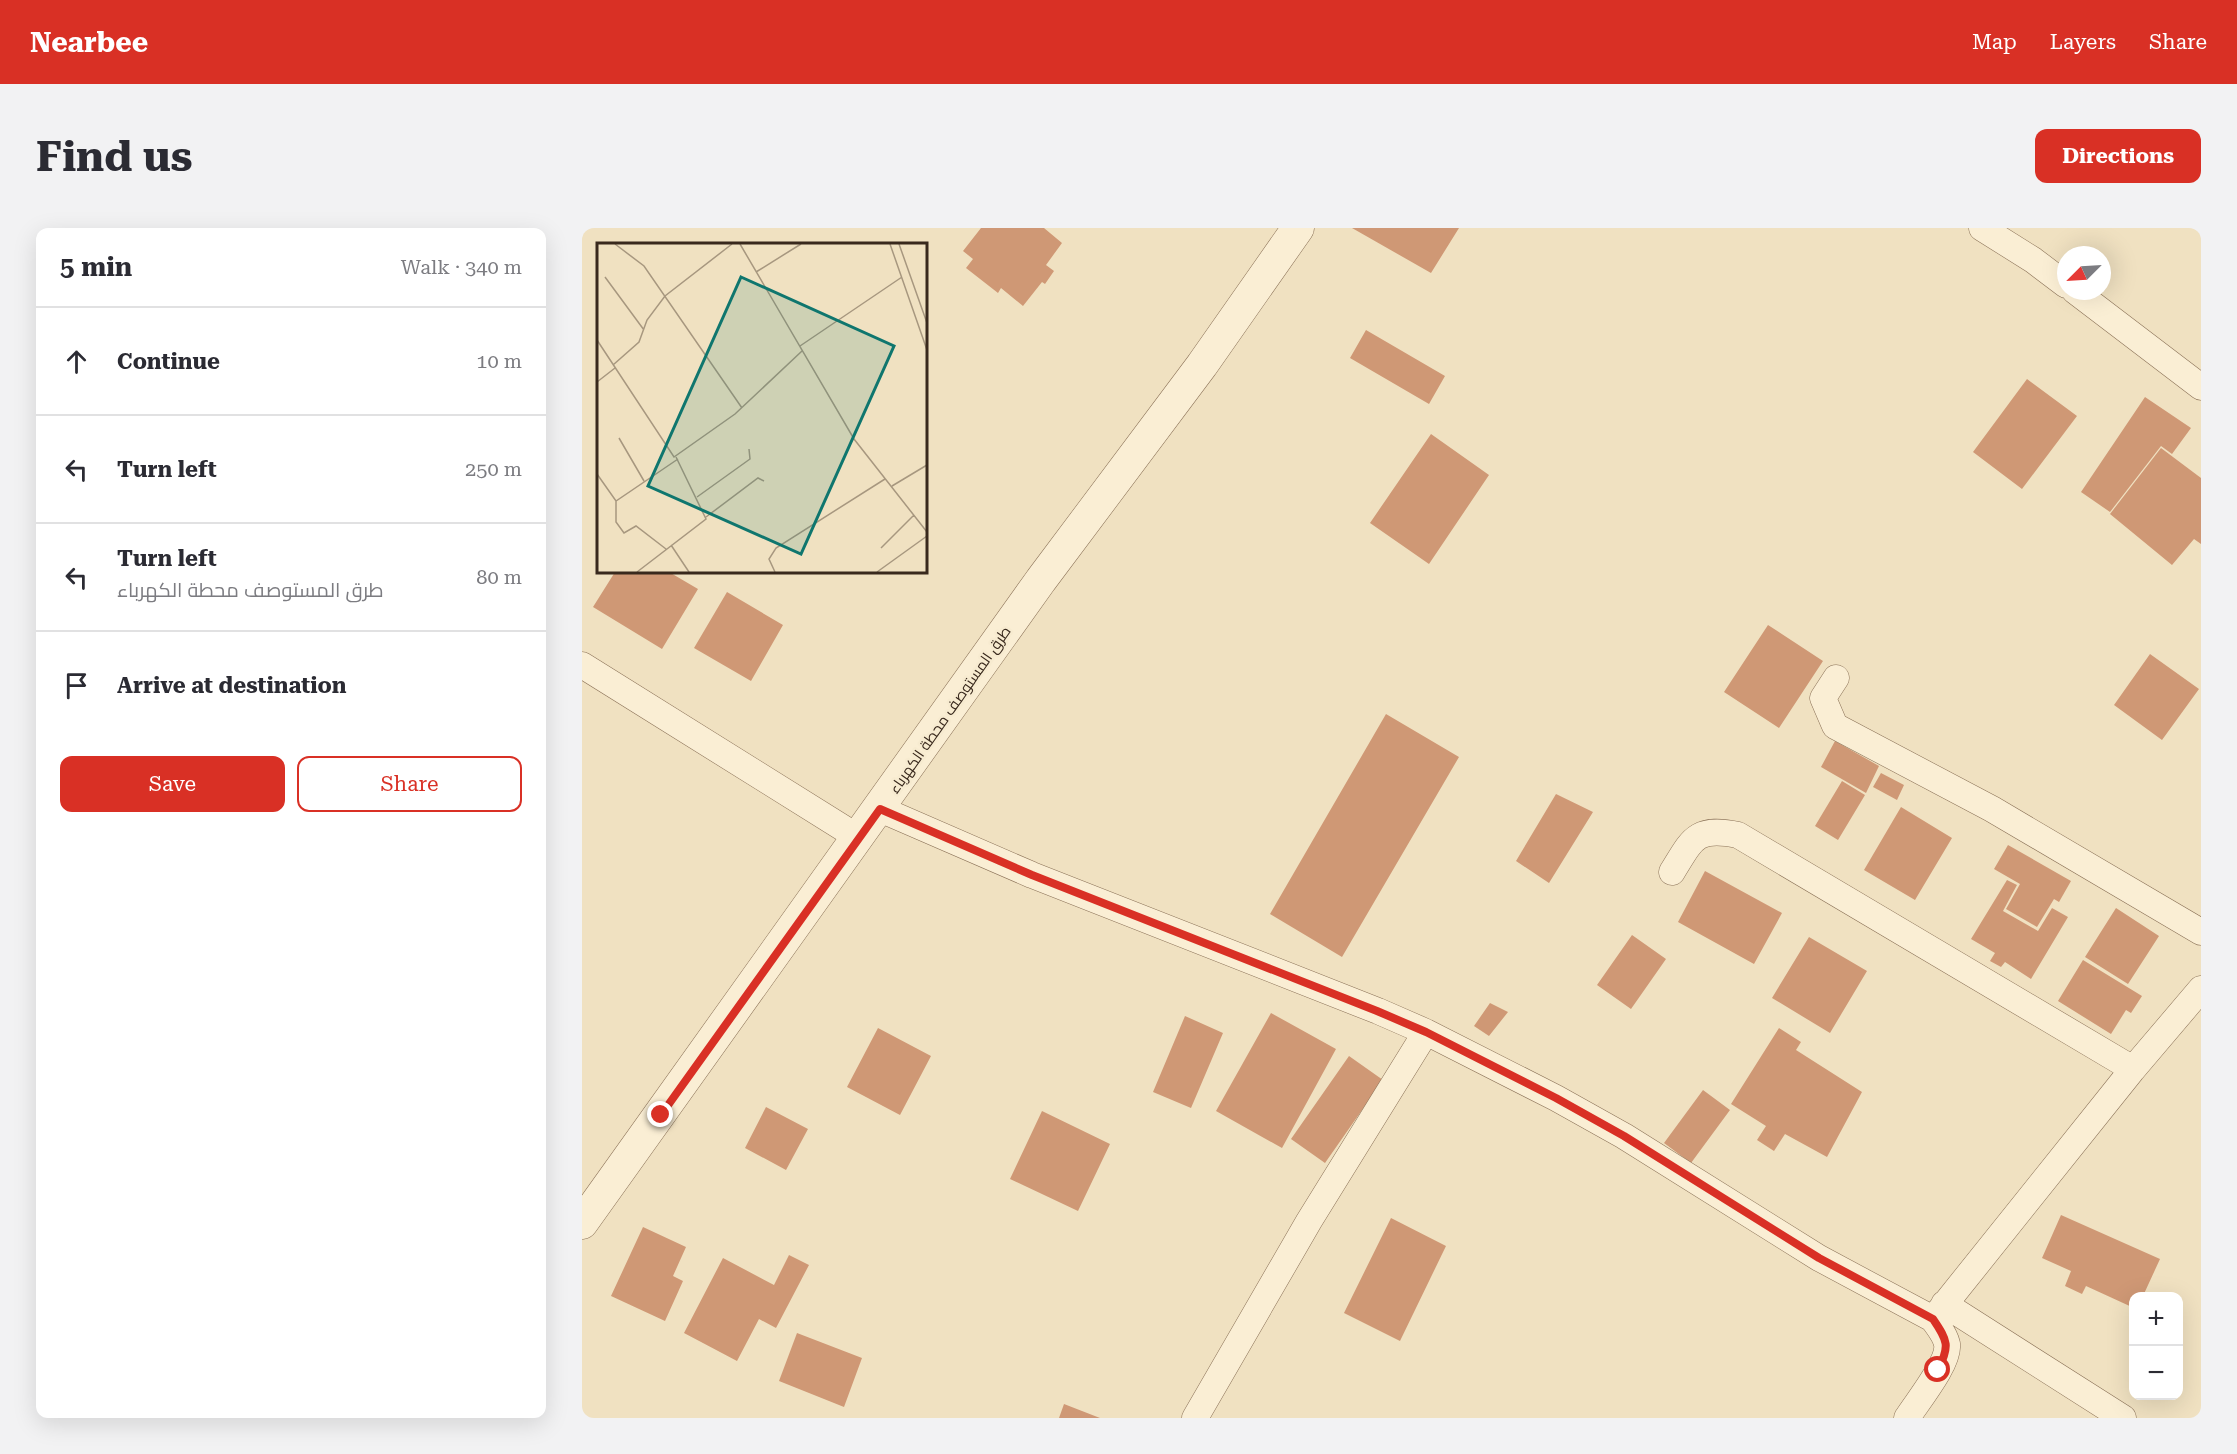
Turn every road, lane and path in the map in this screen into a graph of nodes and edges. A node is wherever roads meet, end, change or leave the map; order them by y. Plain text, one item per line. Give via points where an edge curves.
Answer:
1 (1298, 228) edge
2 (1982, 228) edge
3 (2057, 278) edge
4 (2086, 300) edge
5 (2201, 387) edge
6 (582, 665) edge
7 (1836, 678) dead end
8 (880, 809) junction
9 (859, 838) junction
10 (1672, 872) dead end
11 (2201, 932) edge
12 (2201, 989) edge
13 (1426, 1032) junction
14 (2133, 1070) junction
15 (582, 1223) edge
16 (1939, 1312) junction
17 (1195, 1418) edge
18 (1907, 1418) edge
19 (2123, 1418) edge

1 - 8 street, طرق المستوصف محطة الكهرباء via 1202,365 1041,580
2 - 3 street
4 - 5 street
6 - 9 street
7 - 11 street via 1823,698 1835,726 1992,808
8 - 9 street, طرق المستوصف محطة الكهرباء
8 - 13 street via 1032,875
9 - 15 street, طرق المستوصف محطة الكهرباء
10 - 14 street via 1693,840 1718,831 1738,835
12 - 14 street
13 - 16 street via 1624,1136 1819,1258
13 - 17 street
14 - 16 street
16 - 18 street via 1947,1353
16 - 19 street

